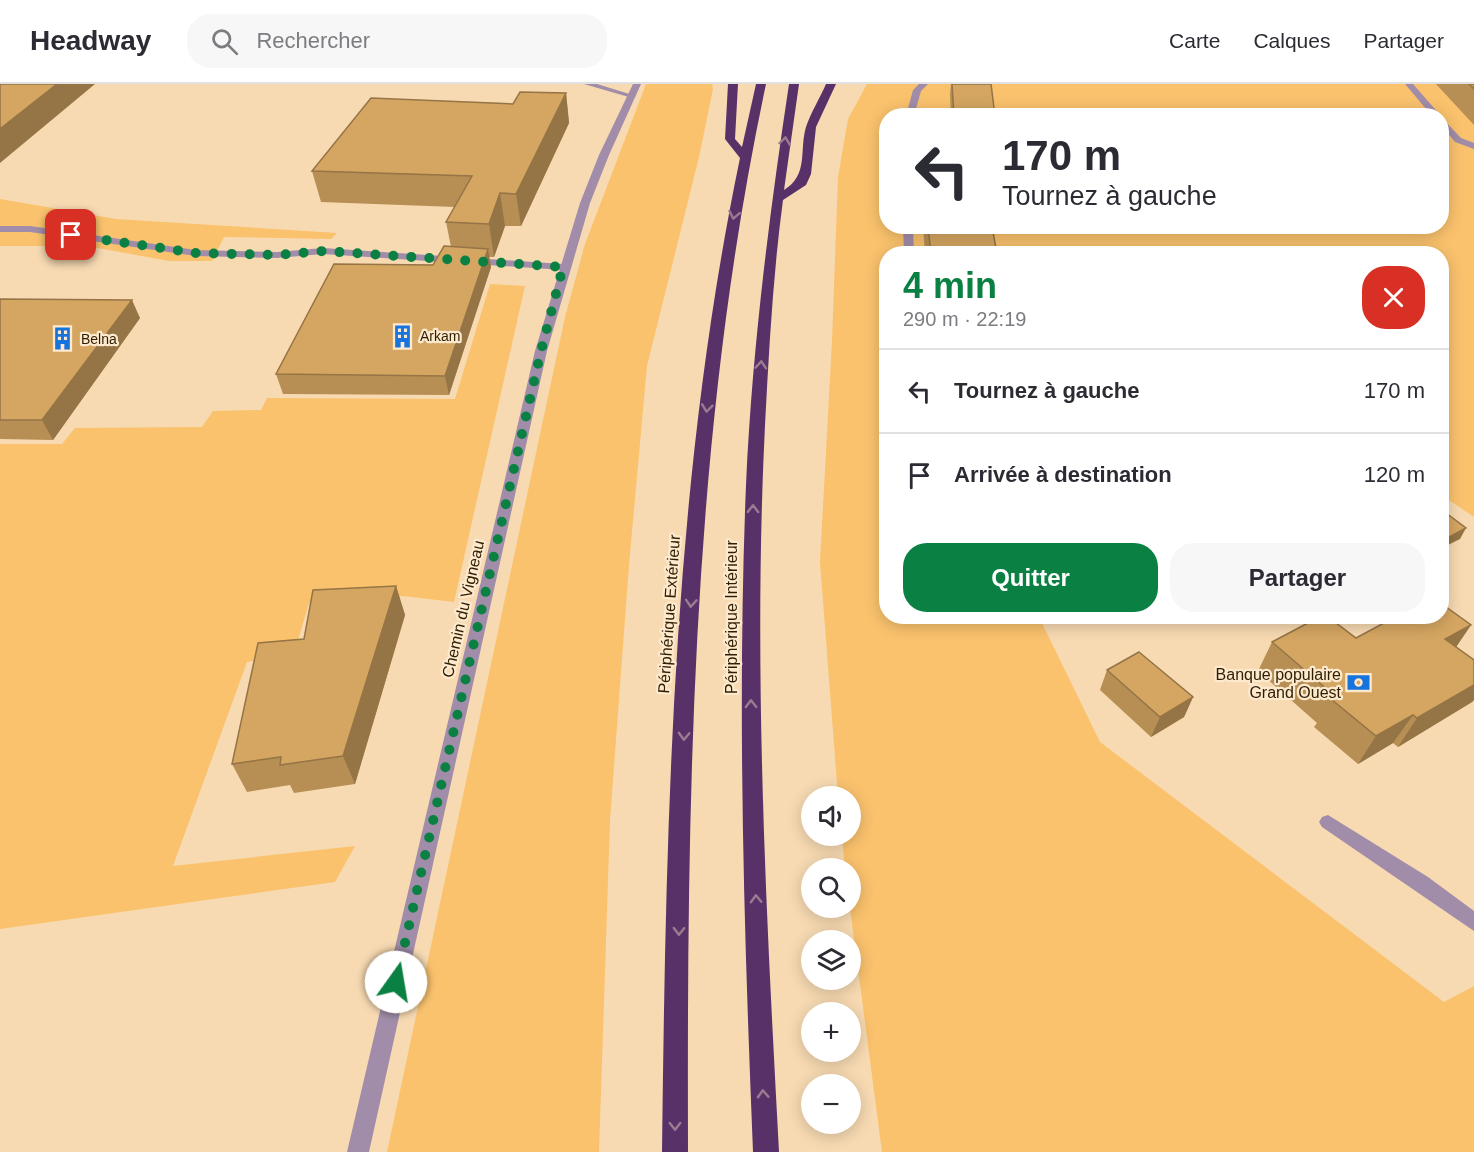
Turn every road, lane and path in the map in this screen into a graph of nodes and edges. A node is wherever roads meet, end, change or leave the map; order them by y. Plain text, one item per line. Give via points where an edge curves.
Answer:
1 (588, 84) edge
2 (733, 84) edge
3 (761, 84) edge
4 (794, 84) edge
5 (831, 84) edge
6 (924, 84) edge
7 (1409, 84) edge
8 (634, 90) edge
9 (912, 108) edge
10 (1430, 108) edge
11 (1449, 129) edge
12 (1474, 146) edge
13 (745, 158) junction
14 (777, 199) junction
15 (0, 229) edge
16 (563, 267) junction
17 (1328, 822) dead end
18 (1474, 922) edge
19 (358, 1152) edge
20 (675, 1152) edge
21 (766, 1152) edge

1 - 8 street
2 - 13 highway via 730,139
3 - 13 highway, Périphérique Extérieur
14 -> 4 highway, Périphérique Intérieur
5 - 14 highway via 811,127 800,186
6 - 9 street via 917,90
7 - 10 street
8 - 16 street, Chemin du Vigneau via 604,155
11 - 12 street via 1458,140
13 -> 20 highway, Périphérique Extérieur via 715,342 694,554 681,817
21 -> 14 highway, Périphérique Intérieur via 754,850 752,558 763,328
15 - 16 street via 30,229 196,253 277,255 323,251
16 - 19 street, Chemin du Vigneau
17 - 18 street

